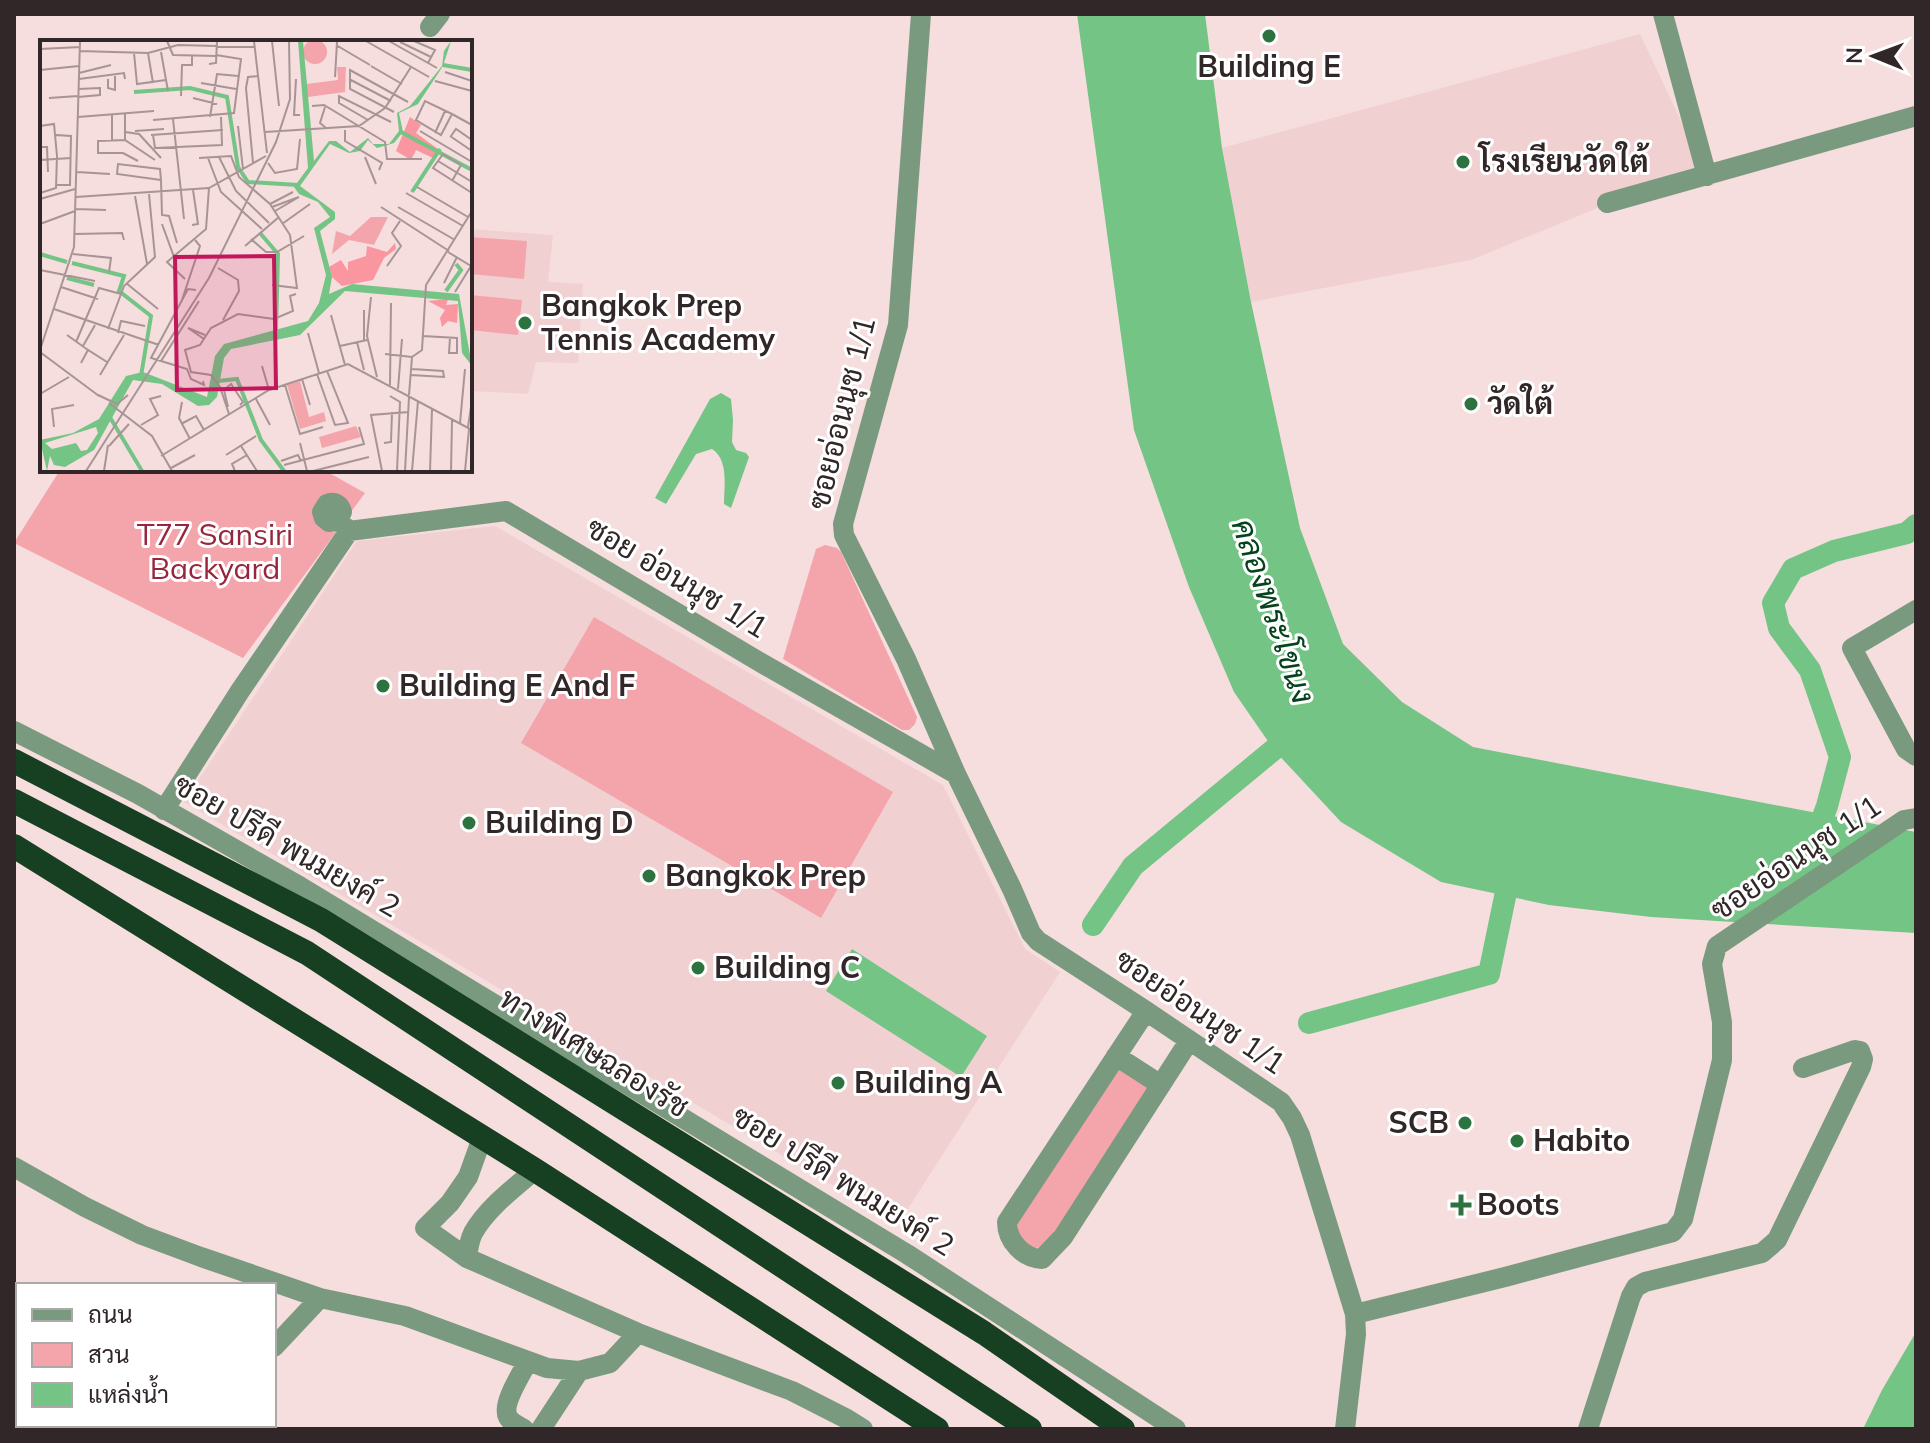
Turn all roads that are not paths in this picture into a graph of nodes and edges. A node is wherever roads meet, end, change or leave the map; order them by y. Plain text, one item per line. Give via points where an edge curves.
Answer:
1 (1663, 14) edge
2 (921, 20) edge
3 (1916, 116) edge
4 (1707, 176) junction
5 (1607, 203) dead end
6 (1916, 610) edge
7 (14, 731) edge
8 (1916, 756) edge
9 (14, 761) edge
10 (956, 774) junction
11 (14, 801) edge
12 (164, 810) junction
13 (1910, 819) edge
14 (14, 846) edge
15 (1146, 1011) junction
16 (1189, 1041) junction
17 (1116, 1056) junction
18 (1803, 1068) dead end
19 (1161, 1085) junction
20 (482, 1138) junction
21 (14, 1167) edge
22 (535, 1170) junction
23 (467, 1258) junction
24 (320, 1298) junction
25 (1355, 1314) junction
26 (638, 1333) junction
27 (276, 1345) edge
28 (528, 1361) junction
29 (579, 1371) junction
30 (524, 1429) edge
31 (541, 1429) edge
32 (863, 1429) edge
33 (937, 1429) edge
34 (1030, 1429) edge
35 (1123, 1429) edge
36 (1176, 1429) edge
37 (1345, 1429) edge
38 (1588, 1429) edge

1 - 4 street
2 - 10 street, ซอยอ่อนนุช 1/1 via 898,325 843,524
3 - 4 street
4 - 5 street
6 - 8 street via 1852,648 1906,749
7 - 12 street, ซอย ปรีดี พนมยงค์ 2
9 - 35 highway, ทางพิเศษฉลองรัช via 321,920 970,1324
10 - 12 street, ซอย อ่อนนุช 1/1 via 506,511 343,526
10 - 15 street, ซอยอ่อนนุช 1/1 via 1031,933
11 - 34 highway via 307,953
12 - 36 street, ซอย ปรีดี พนมยงค์ 2 via 301,887 907,1254
13 - 25 street, ซอยอ่อนนุช 1/1 via 1717,946 1712,964 1722,1060 1678,1228
14 - 20 highway
15 - 16 street, ซอยอ่อนนุช 1/1
15 - 17 street
16 - 19 street
16 - 25 street, ซอยอ่อนนุช 1/1 via 1281,1102 1292,1118
17 - 19 street
17 - 19 street via 1007,1222 1012,1242 1036,1260 1063,1237
18 - 38 street via 1855,1050 1862,1054 1861,1067 1777,1240 1762,1253 1636,1287
20 - 22 highway
20 - 23 street via 468,1177 425,1228
21 - 24 street via 142,1235
22 - 23 street via 483,1219 471,1236
22 - 33 highway
23 - 26 street
24 - 27 street
24 - 28 street via 405,1316
25 - 37 street
26 - 29 street via 610,1363
26 - 32 street via 792,1391
28 - 29 street
28 - 30 street via 506,1406 511,1421
29 - 31 street

